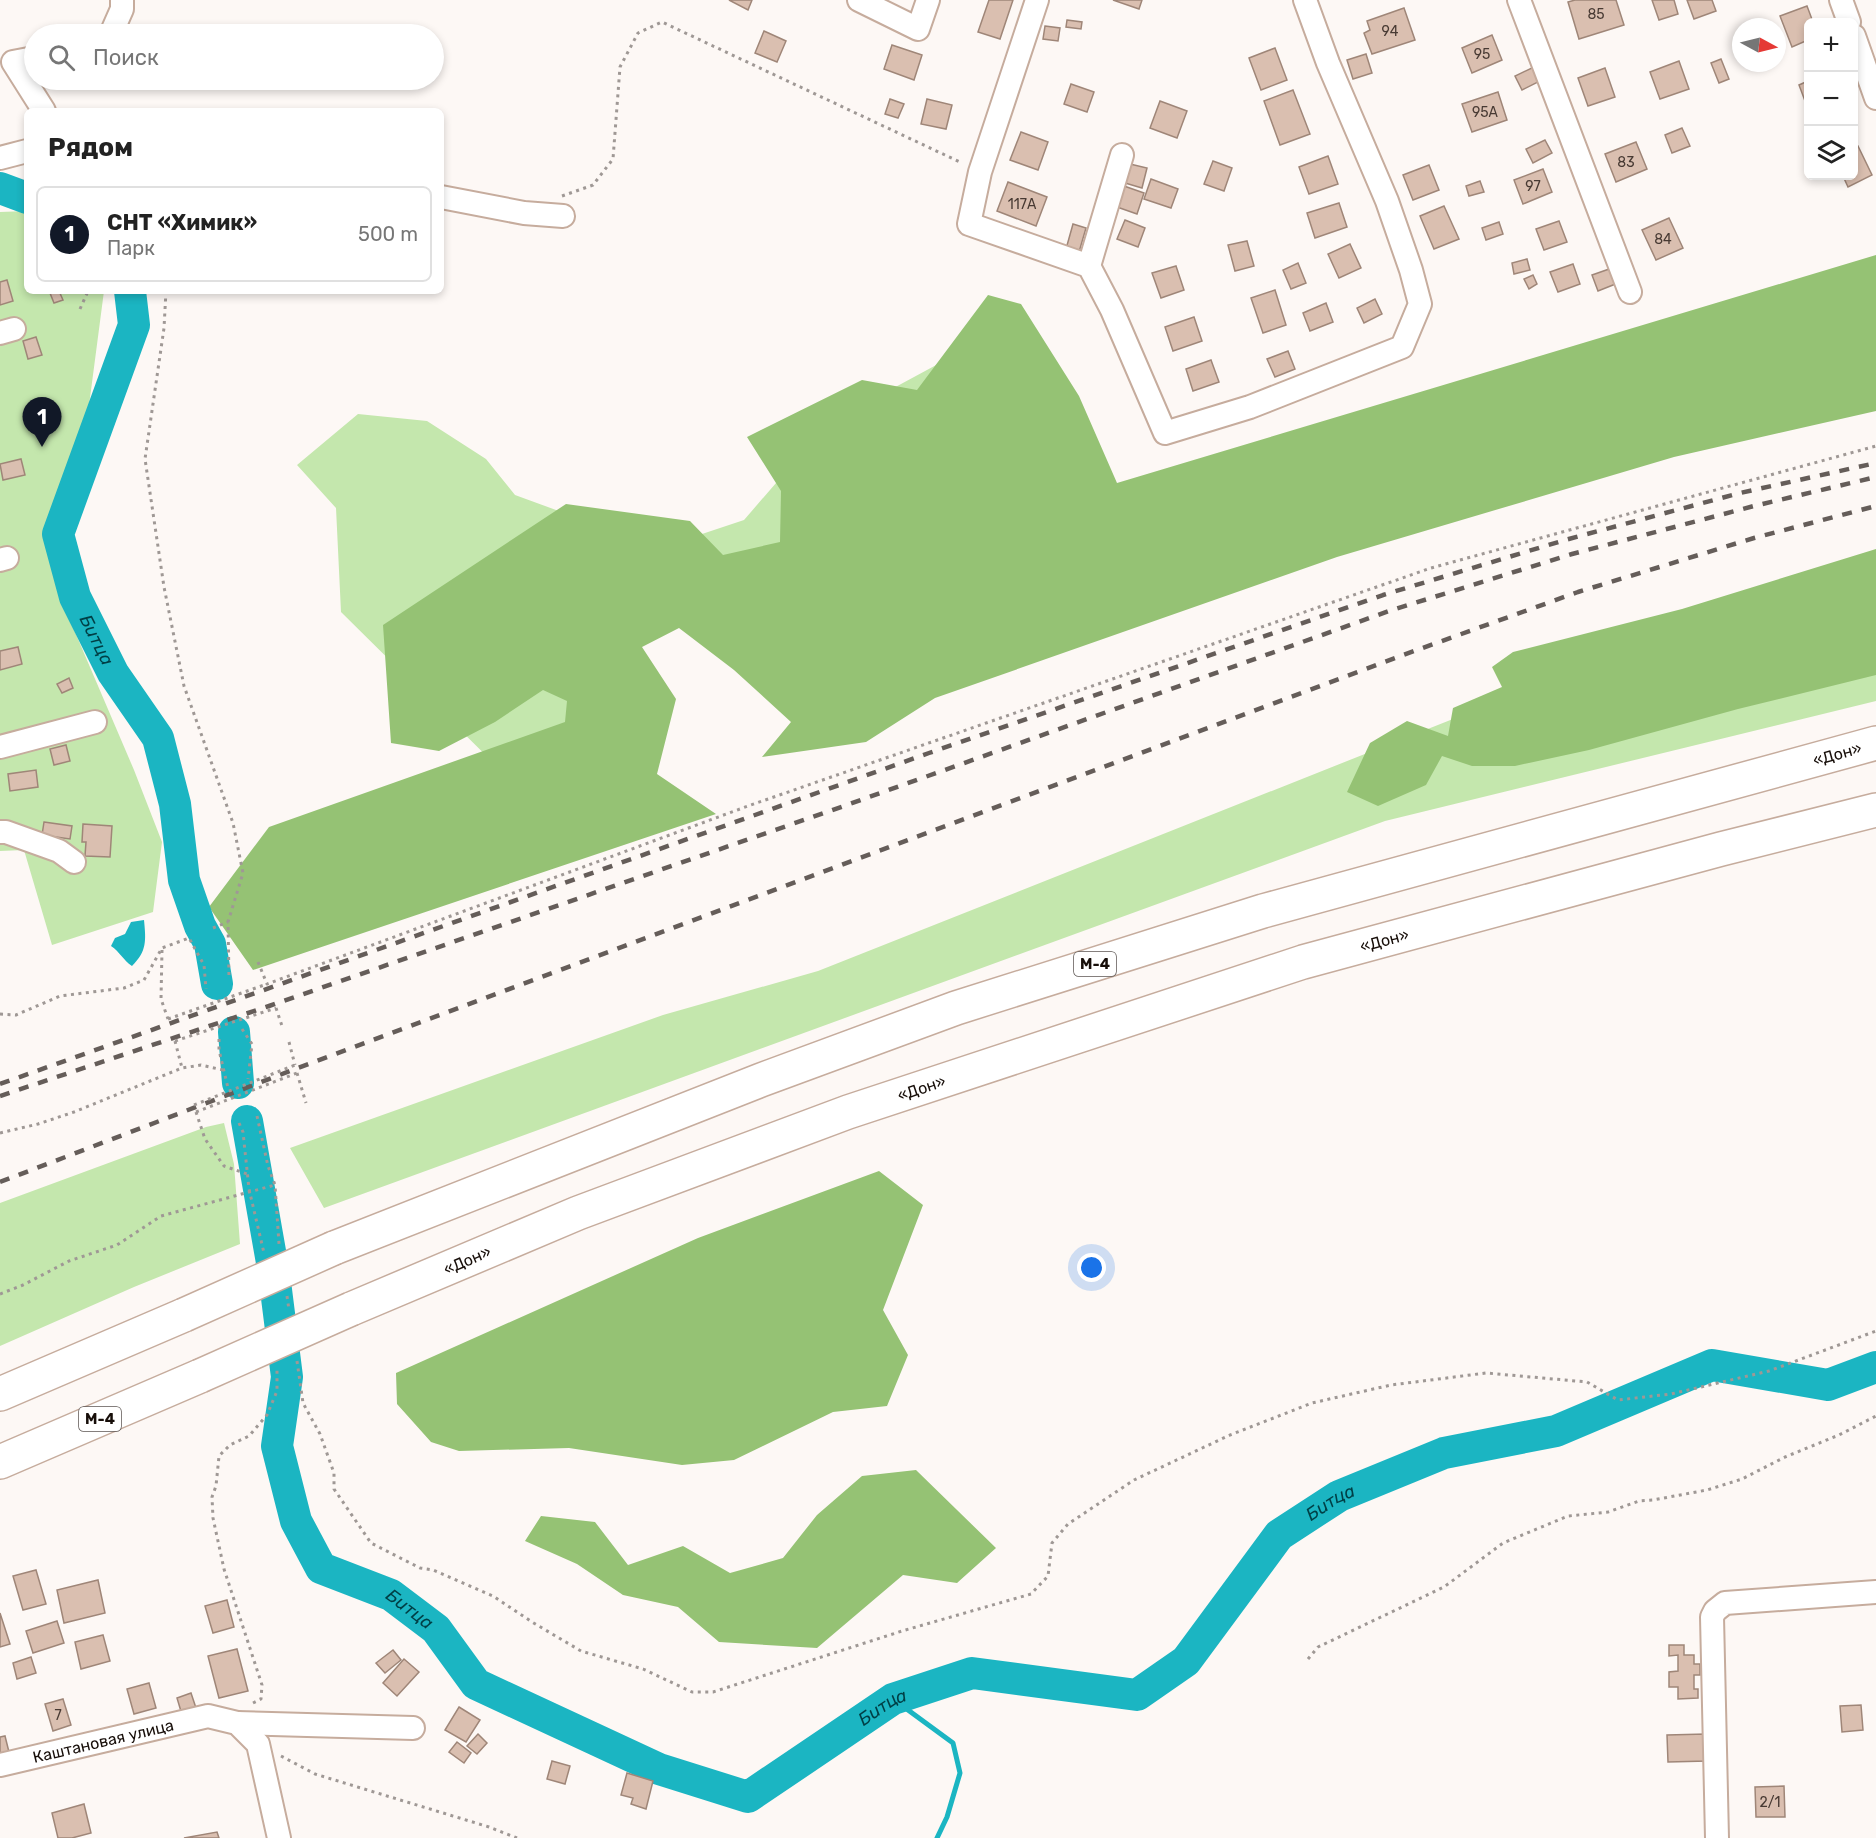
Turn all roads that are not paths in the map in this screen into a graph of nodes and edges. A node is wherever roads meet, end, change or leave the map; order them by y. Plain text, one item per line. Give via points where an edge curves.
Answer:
1 (122, 0) edge
2 (859, 0) edge
3 (928, 0) edge
4 (1037, 0) edge
5 (1305, 0) edge
6 (1519, 0) edge
7 (1841, 0) edge
8 (1848, 18) edge
9 (115, 24) edge
10 (1858, 47) edge
11 (24, 60) edge
12 (24, 79) edge
13 (31, 90) edge
14 (1876, 98) edge
15 (42, 108) edge
16 (24, 152) edge
17 (1122, 155) dead end
18 (0, 158) edge
19 (444, 198) edge
20 (563, 216) dead end
21 (1089, 266) junction
22 (1630, 292) dead end
23 (95, 722) dead end
24 (1876, 743) edge
25 (0, 747) edge
26 (1876, 810) edge
27 (0, 832) edge
28 (74, 862) dead end
29 (0, 1394) edge
30 (0, 1462) edge
31 (1876, 1592) edge
32 (237, 1723) junction
33 (413, 1728) dead end
34 (0, 1765) edge
35 (279, 1838) edge
36 (1717, 1838) edge

1 - 9 street
2 - 3 street via 918,29
4 - 21 street via 980,172 969,224
5 - 21 street via 1411,270 1420,304 1402,347 1250,407 1165,433
6 - 22 street
7 - 8 street
10 - 14 street
11 - 12 street via 13,62
13 - 15 street
16 - 18 street
17 - 21 street
19 - 20 street via 524,213
23 - 25 street
24 - 29 highway, «Дон» / М-4, bridge via 1275,908 956,1008 750,1084 334,1248
26 - 30 highway, «Дон» / М-4, bridge via 1303,962 848,1112 578,1213
27 - 28 street via 59,851
31 - 36 street via 1725,1603 1715,1611 1712,1617
32 - 33 street
32 - 34 street, Каштановая улица via 208,1716
32 - 35 street via 258,1744

